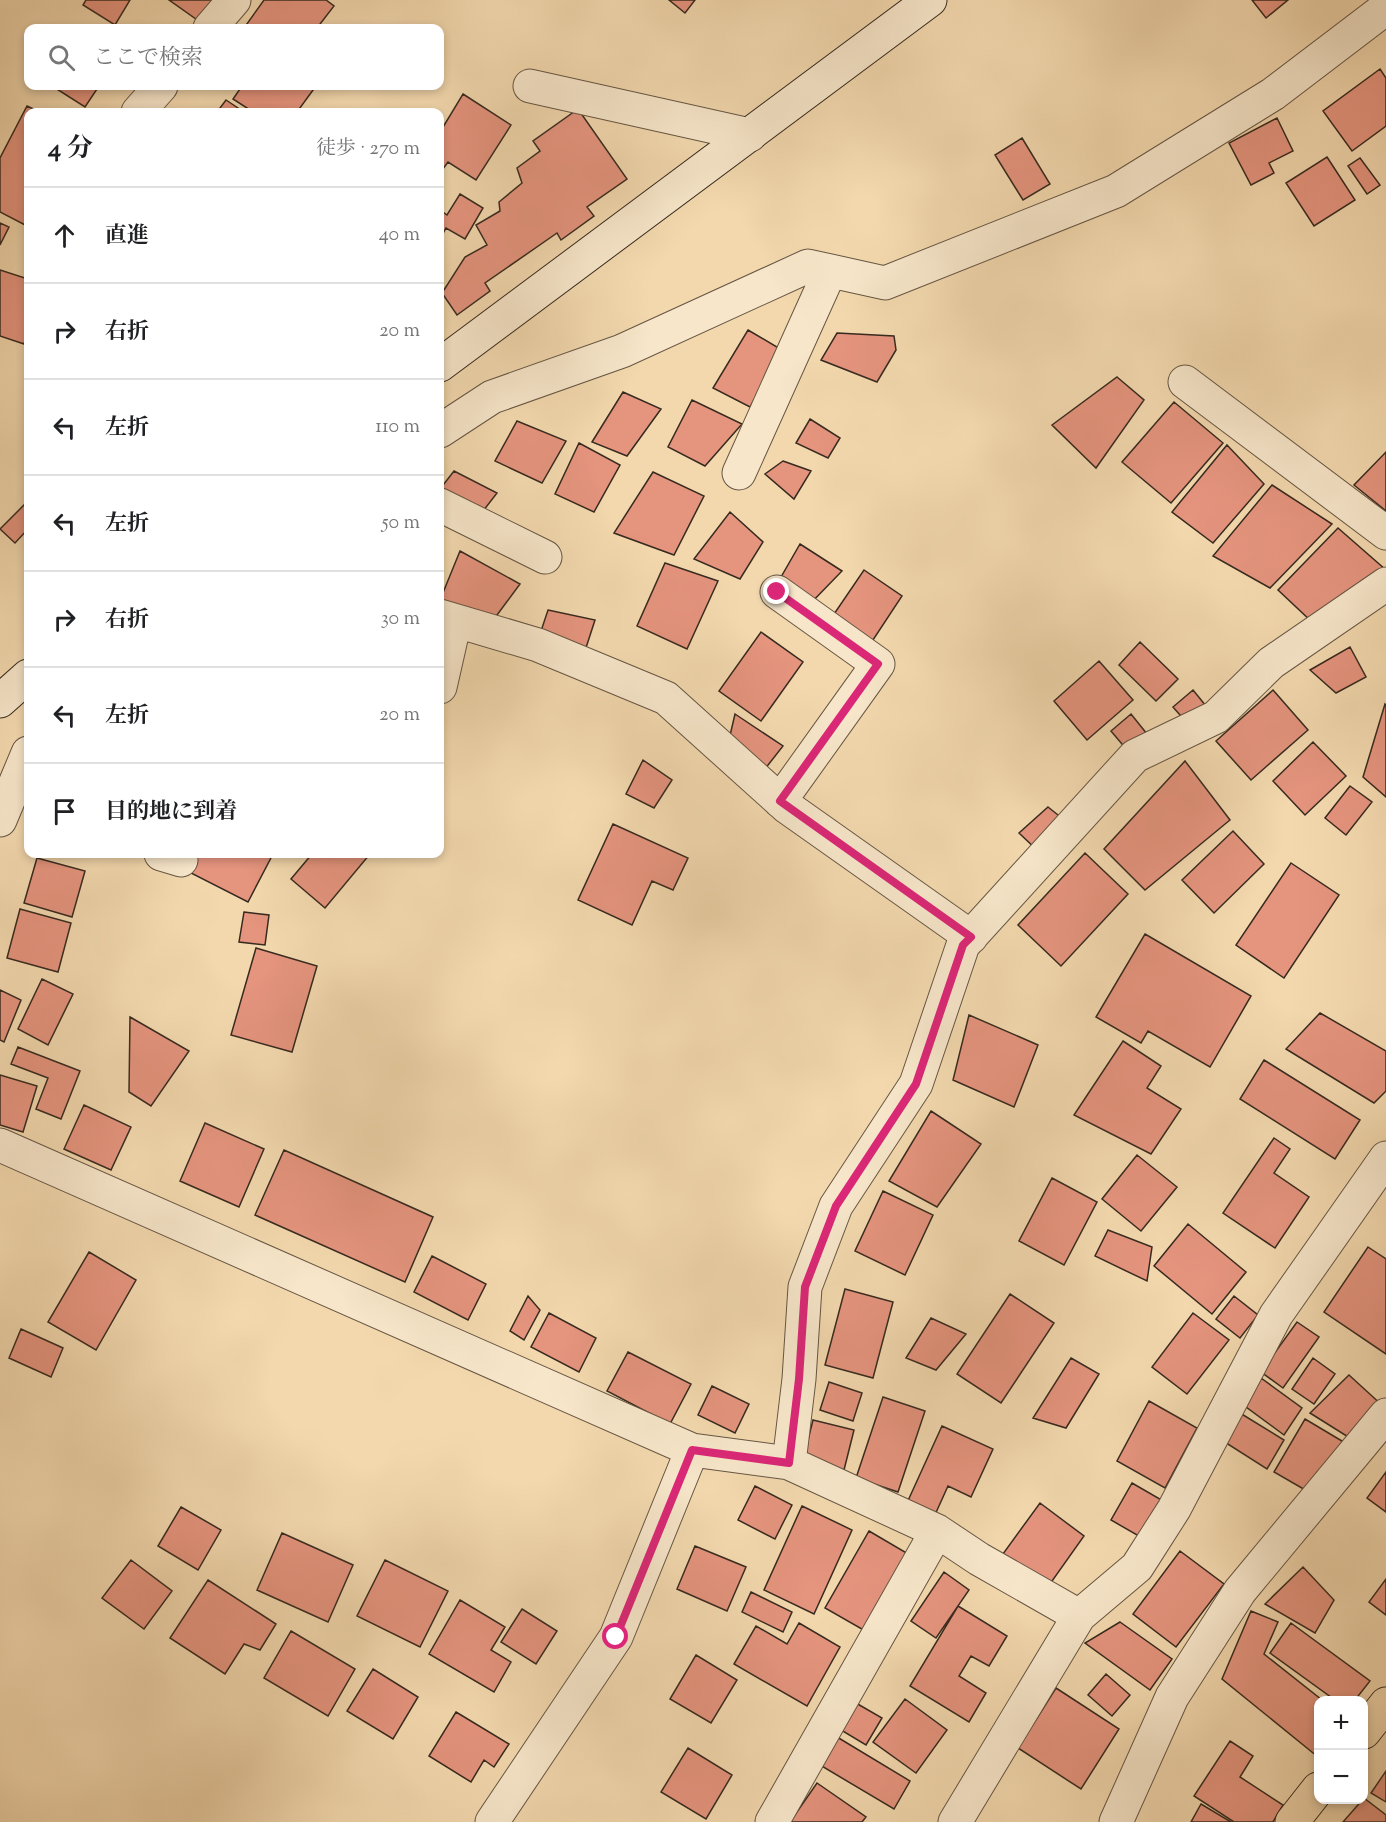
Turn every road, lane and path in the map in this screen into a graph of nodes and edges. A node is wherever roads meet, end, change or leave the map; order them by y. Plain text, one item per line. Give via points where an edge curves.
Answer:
1 (234, 0) edge
2 (930, 0) edge
3 (1386, 8) edge
4 (213, 24) edge
5 (530, 86) dead end
6 (157, 90) edge
7 (142, 108) edge
8 (750, 135) junction
9 (830, 271) junction
10 (444, 362) edge
11 (1185, 382) dead end
12 (444, 428) edge
13 (739, 473) dead end
14 (444, 507) edge
15 (1386, 534) edge
16 (545, 557) dead end
17 (1386, 584) edge
18 (777, 592) dead end
19 (447, 618) edge
20 (444, 648) edge
21 (24, 680) edge
22 (0, 701) edge
23 (24, 768) edge
24 (780, 801) junction
25 (12, 811) edge
26 (971, 937) junction
27 (0, 1145) edge
28 (1386, 1158) edge
29 (1386, 1415) edge
30 (692, 1450) junction
31 (789, 1463) junction
32 (938, 1531) junction
33 (1078, 1616) junction
34 (1386, 1704) edge
35 (1368, 1727) edge
36 (1314, 1794) edge
37 (492, 1822) edge
38 (772, 1822) edge
39 (954, 1822) edge
40 (1116, 1822) edge
41 (1293, 1822) edge

1 - 4 street
2 - 8 street
3 - 9 street via 1273,94 1116,192 885,283
5 - 8 street
6 - 7 street
8 - 10 street
9 - 12 street via 808,266 622,351 492,397
9 - 13 street
11 - 15 street
14 - 16 street
17 - 26 street via 1271,663 1215,717 1135,756
18 - 24 street via 878,664
19 - 20 street
19 - 24 street via 538,645 666,698
21 - 22 street
23 - 25 street
24 - 26 street
26 - 31 street via 963,945 916,1084 836,1206 805,1287
27 - 30 street
28 - 33 street via 1276,1315 1174,1509 1137,1566
29 - 40 street via 1240,1591 1172,1697
30 - 31 street
30 - 37 street via 616,1637
31 - 32 street
32 - 33 street
32 - 38 street
33 - 39 street
34 - 35 highway
36 - 41 highway

